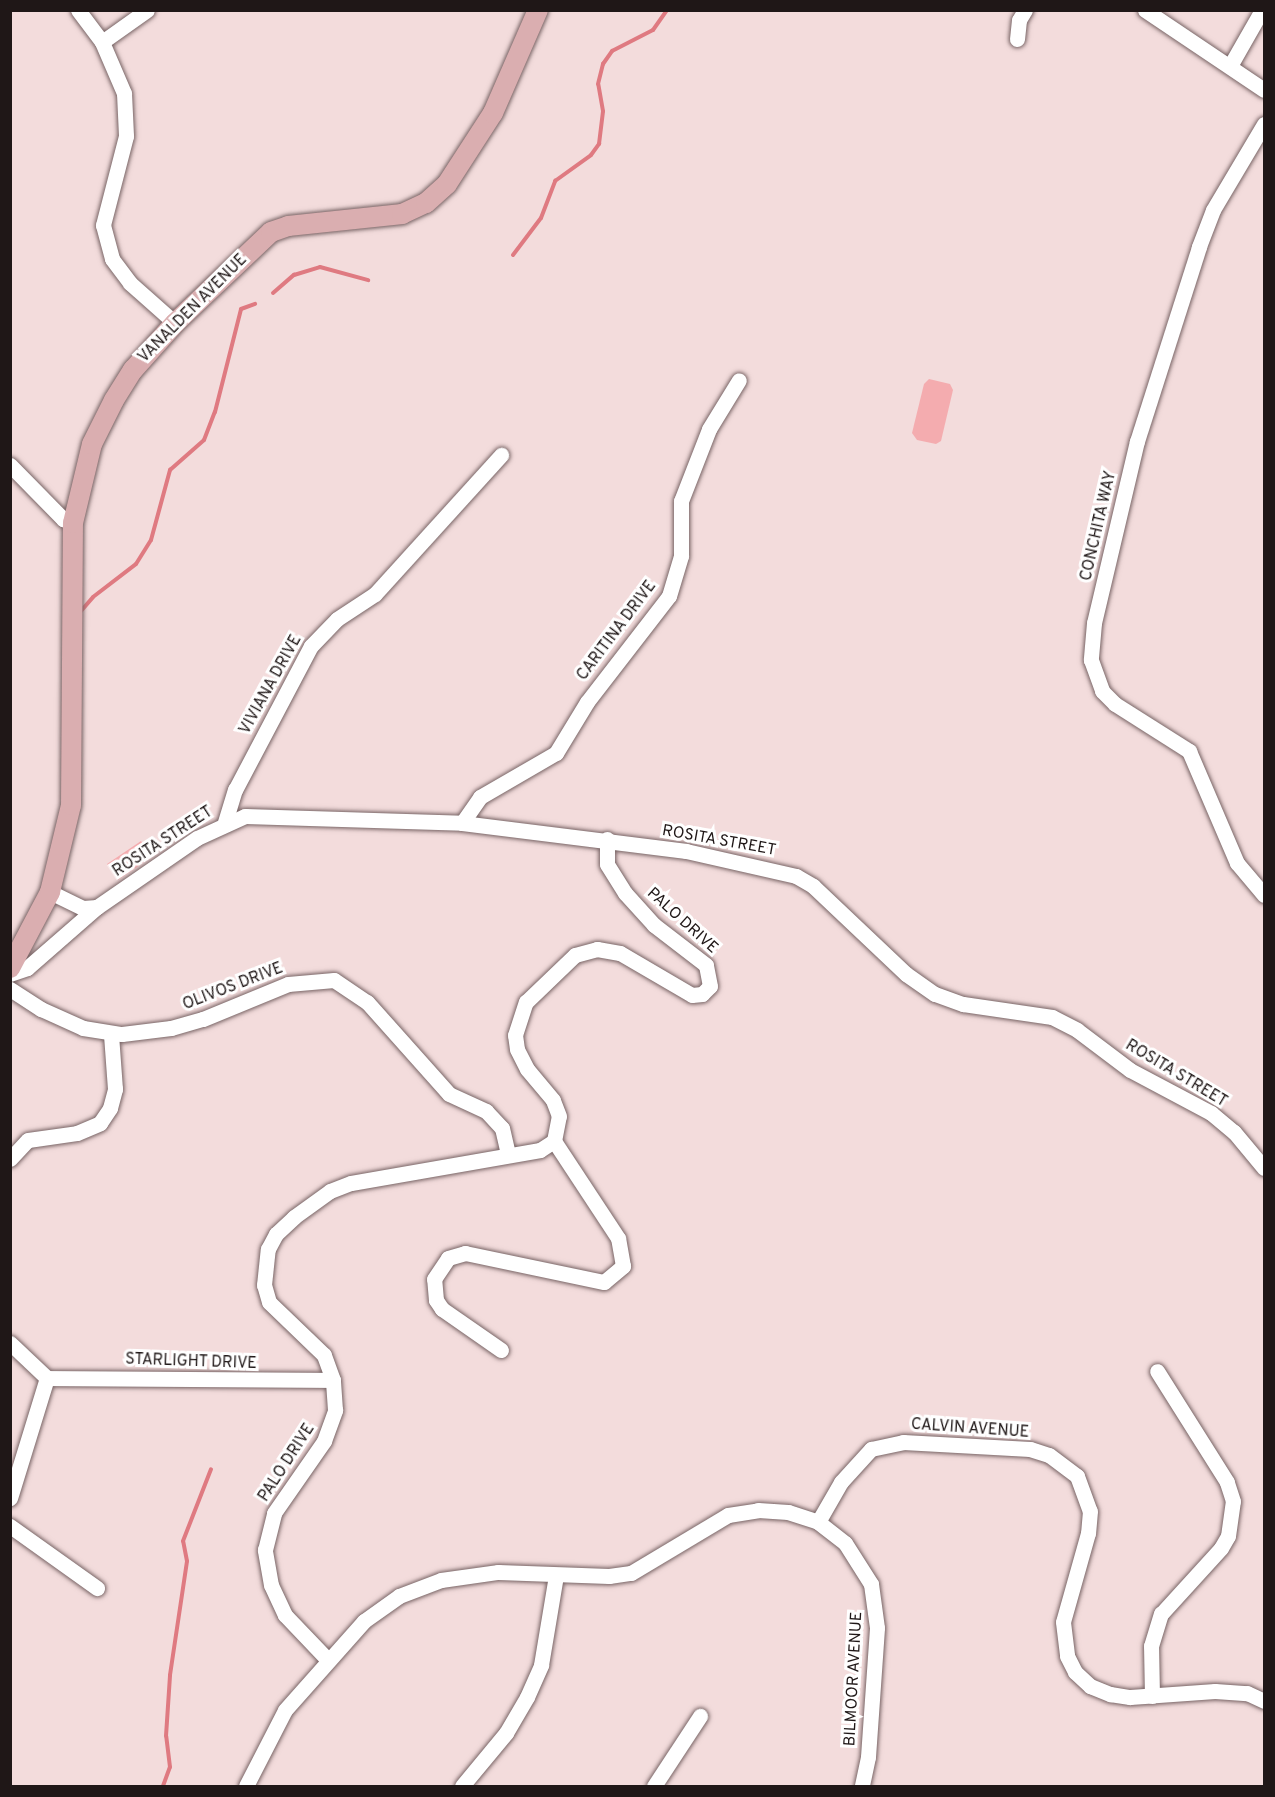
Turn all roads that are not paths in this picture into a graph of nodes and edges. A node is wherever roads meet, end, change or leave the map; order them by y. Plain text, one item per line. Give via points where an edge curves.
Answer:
1 (78, 10) edge
2 (147, 10) edge
3 (538, 10) edge
4 (1025, 10) edge
5 (1145, 10) edge
6 (1262, 10) edge
7 (1017, 39) dead end
8 (102, 42) junction
9 (1230, 66) junction
10 (1264, 90) edge
11 (1264, 124) edge
12 (175, 323) junction
13 (739, 380) dead end
14 (501, 455) dead end
15 (10, 465) edge
16 (73, 523) junction
17 (225, 822) junction
18 (462, 823) junction
19 (607, 839) junction
20 (50, 892) junction
21 (1264, 895) edge
22 (97, 907) junction
23 (10, 968) edge
24 (10, 974) edge
25 (10, 989) edge
26 (111, 1034) junction
27 (554, 1141) junction
28 (1264, 1141) edge
29 (1252, 1152) junction
30 (508, 1153) junction
31 (10, 1159) edge
32 (1264, 1168) edge
33 (10, 1343) edge
34 (501, 1350) dead end
35 (1157, 1371) dead end
36 (47, 1378) junction
37 (333, 1380) junction
38 (10, 1498) edge
39 (818, 1522) junction
40 (10, 1526) edge
41 (556, 1575) junction
42 (97, 1588) dead end
43 (327, 1659) junction
44 (1152, 1696) junction
45 (1264, 1701) edge
46 (700, 1716) dead end
47 (246, 1786) edge
48 (462, 1786) edge
49 (654, 1786) edge
50 (862, 1786) edge

1 - 8 street
2 - 8 street
3 - 12 main road, VANALDEN AVENUE via 476,144 447,184 426,203 402,214 288,226 271,232
4 - 7 street via 1018,20
5 - 9 street
6 - 9 street
8 - 12 street via 124,93 126,136 102,225 112,259 130,283
9 - 10 street
11 - 21 street, CONCHITA WAY via 1213,210 1199,247 1137,441 1094,624 1091,660 1102,691 1115,704 1189,751 1237,863
12 - 16 main road, VANALDEN AVENUE via 133,370 103,421 80,480
13 - 18 street, CARITINA DRIVE via 712,422 681,501 681,556 669,596 587,702 556,753 480,797
14 - 17 street, VIVIANA DRIVE via 375,594 337,619 311,646 234,790
15 - 16 street via 63,519
16 - 20 main road, VANALDEN AVENUE via 74,769 63,847
17 - 18 street, ROSITA STREET via 245,816
17 - 22 street, ROSITA STREET
18 - 19 street, ROSITA STREET
19 - 27 street, PALO DRIVE via 607,864 625,893 654,925 706,965 710,986 702,994 692,995 620,953 597,949 575,956 526,1002 517,1019 517,1049 527,1069 553,1100 559,1116
19 - 29 street, ROSITA STREET via 686,851 796,876 813,886 906,974 935,993 963,1004 1026,1010 1077,1030 1130,1070 1211,1113
20 - 22 street via 82,909
20 - 23 main road, VANALDEN AVENUE
22 - 24 street, ROSITA STREET via 27,968
25 - 26 street, OLIVOS DRIVE via 41,1009 83,1028
26 - 30 street, OLIVOS DRIVE via 171,1028 236,1008 288,984 334,980 368,1002 449,1094 486,1111 502,1128
26 - 31 street via 115,1089 110,1108 100,1123 77,1133 28,1140
27 - 30 street, PALO DRIVE via 540,1150
27 - 34 street via 618,1238 623,1266 604,1282 465,1253 448,1258 434,1279 436,1300 442,1309
28 - 29 street
29 - 32 street, ROSITA STREET
30 - 37 street, PALO DRIVE via 351,1183 330,1191 276,1234 264,1263 269,1302 324,1355
33 - 36 street
35 - 44 street via 1227,1482 1233,1501 1228,1536 1221,1548 1161,1614 1151,1646
36 - 37 street, STARLIGHT DRIVE via 279,1383
36 - 38 street
37 - 43 street, PALO DRIVE via 335,1410 331,1426 274,1513 266,1550 271,1585 285,1615
39 - 41 street via 778,1511 728,1515 631,1573
39 - 44 street, CALVIN AVENUE via 854,1464 881,1446 910,1442 1030,1449 1049,1455 1077,1476 1090,1511 1088,1533 1063,1622 1067,1656 1075,1672 1090,1686 1110,1694
39 - 50 street, BILMOOR AVENUE via 859,1561 877,1606 868,1757
40 - 42 street
41 - 43 street via 498,1572 441,1580 399,1596 364,1621
41 - 48 street via 541,1665 527,1697 506,1733
43 - 47 street via 285,1710
44 - 45 street, CALVIN AVENUE via 1215,1691 1247,1693
46 - 49 street

